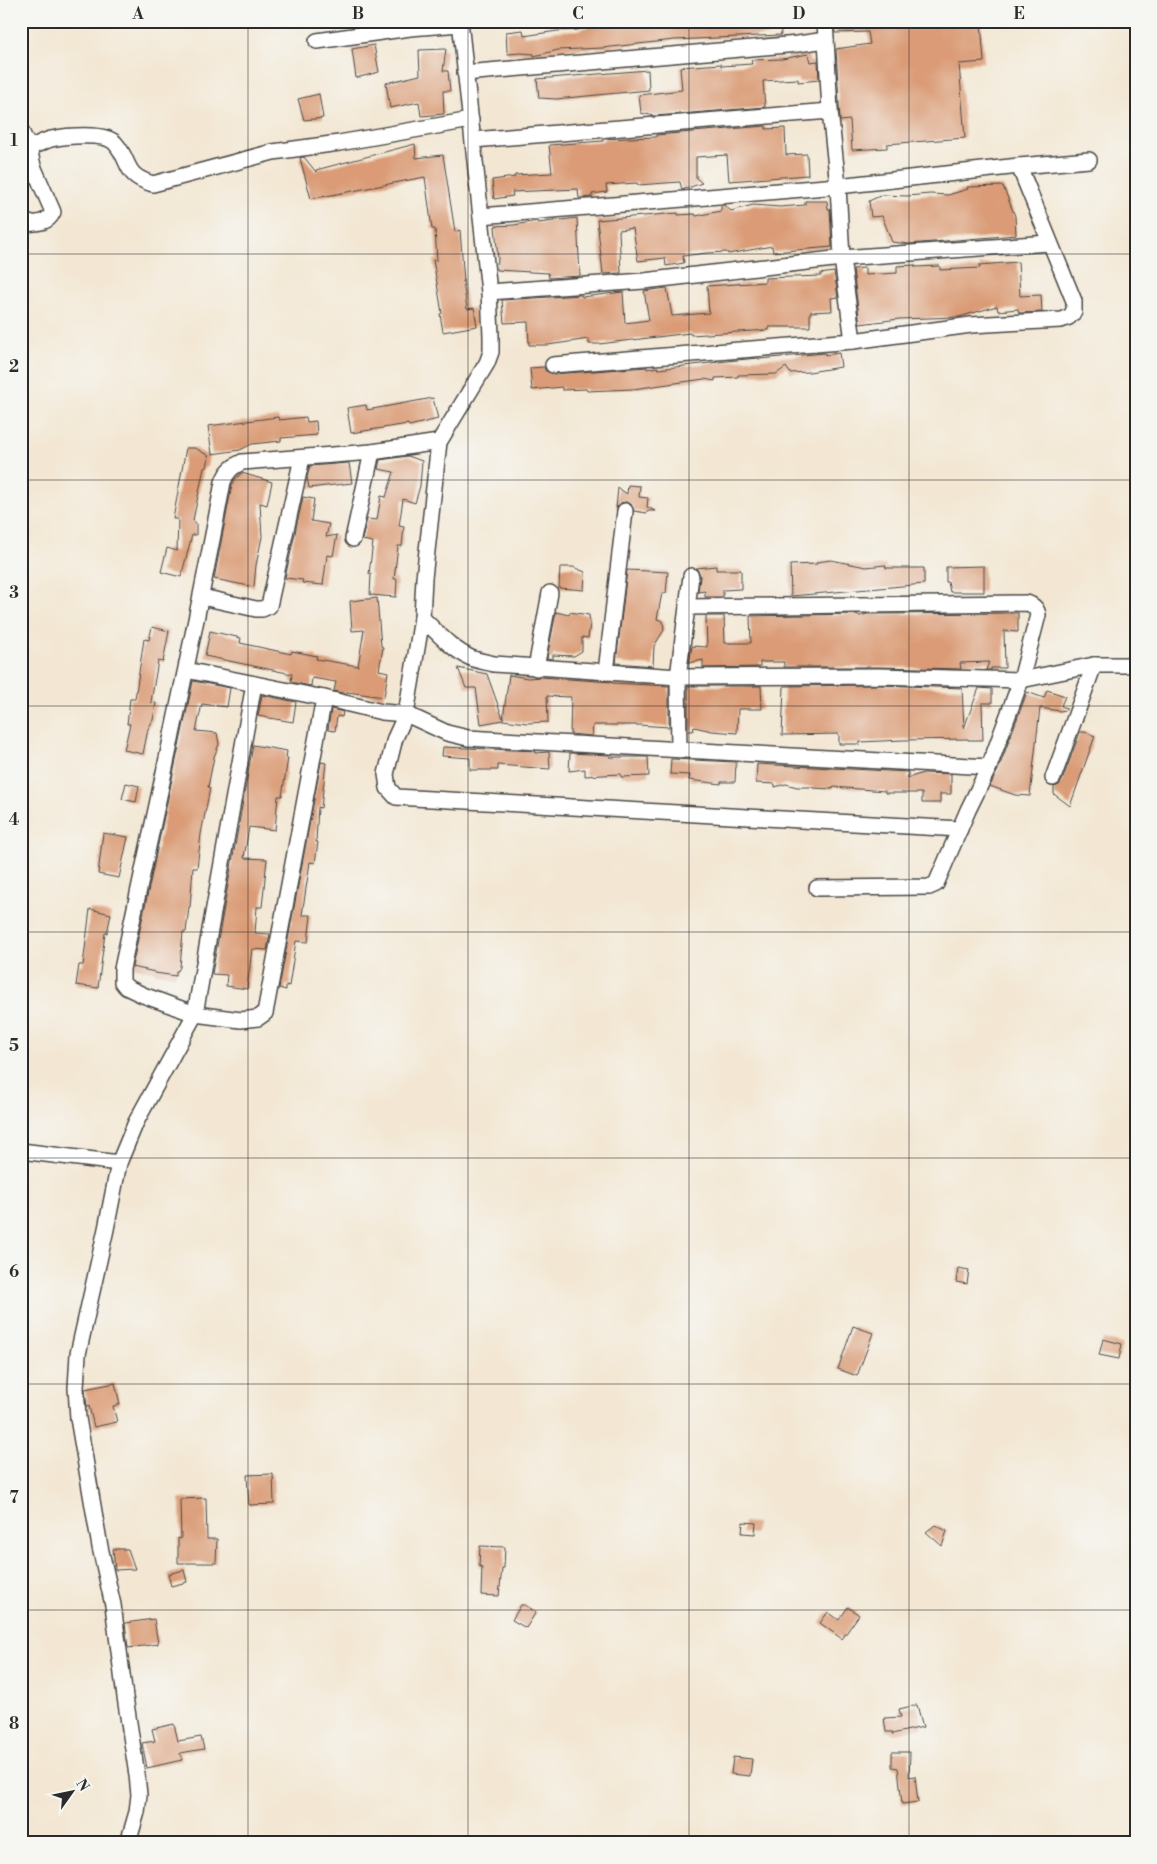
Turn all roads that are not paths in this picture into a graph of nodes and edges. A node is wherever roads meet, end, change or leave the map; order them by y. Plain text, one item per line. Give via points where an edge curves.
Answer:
1 (825, 21) edge
2 (460, 23) edge
3 (826, 40) junction
4 (317, 41) dead end
5 (465, 73) junction
6 (830, 112) junction
7 (471, 120) junction
8 (21, 131) edge
9 (473, 140) junction
10 (29, 148) junction
11 (1088, 160) dead end
12 (1019, 166) junction
13 (838, 186) junction
14 (481, 216) junction
15 (21, 224) edge
16 (1049, 243) junction
17 (842, 258) junction
18 (489, 292) junction
19 (853, 341) junction
20 (553, 365) dead end
21 (439, 442) junction
22 (372, 452) junction
23 (302, 458) junction
24 (625, 511) dead end
25 (353, 539) dead end
26 (691, 576) dead end
27 (550, 593) dead end
28 (202, 597) junction
29 (686, 607) junction
30 (422, 618) junction
31 (1094, 665) junction
32 (1126, 665) dead end
33 (536, 668) junction
34 (186, 670) junction
35 (606, 672) junction
36 (678, 677) junction
37 (1022, 680) junction
38 (254, 684) junction
39 (324, 698) junction
40 (406, 714) junction
41 (679, 749) junction
42 (990, 767) junction
43 (1053, 778) dead end
44 (960, 829) junction
45 (817, 888) dead end
46 (195, 1014) junction
47 (21, 1151) edge
48 (119, 1163) junction
49 (128, 1843) edge

1 - 3 street
2 - 4 street
2 - 5 street
3 - 5 street
3 - 6 street
5 - 7 street
6 - 9 street
6 - 13 street
7 - 9 street
7 - 10 street via 273,152 153,184 133,175 115,143 100,137 69,137
8 - 10 street
9 - 14 street
10 - 15 street via 33,166 53,212 42,223
11 - 12 street
12 - 13 street
12 - 16 street
13 - 14 street
13 - 17 street
14 - 18 street
16 - 17 street
16 - 19 street via 1074,301 1074,312 1069,317 971,325
17 - 18 street via 644,281
17 - 19 street
18 - 21 street via 491,352
19 - 20 street
21 - 22 street
21 - 30 street
22 - 23 street
22 - 25 street
23 - 28 street via 242,462 227,473
23 - 28 street via 269,606 256,609
24 - 35 street
26 - 29 street
27 - 33 street
28 - 34 street
29 - 36 street
29 - 37 street via 1027,603 1034,606 1038,615
30 - 33 street via 454,649 472,658 494,664
30 - 40 street
31 - 32 street
31 - 37 street
31 - 43 street
33 - 35 street
34 - 38 street
34 - 46 street via 121,976 126,986 143,995
35 - 36 street
36 - 37 street via 880,676
36 - 41 street
37 - 42 street
38 - 39 street
38 - 46 street
39 - 40 street via 382,712
39 - 46 street via 265,1013 258,1018 241,1020
40 - 41 street via 447,733 468,738
40 - 44 street via 395,738 386,774 388,788 396,797
41 - 42 street
42 - 44 street
44 - 45 street via 933,886
46 - 48 street via 136,1122
47 - 48 street
48 - 49 street via 78,1354 76,1388 78,1418 113,1605 137,1775 137,1812

